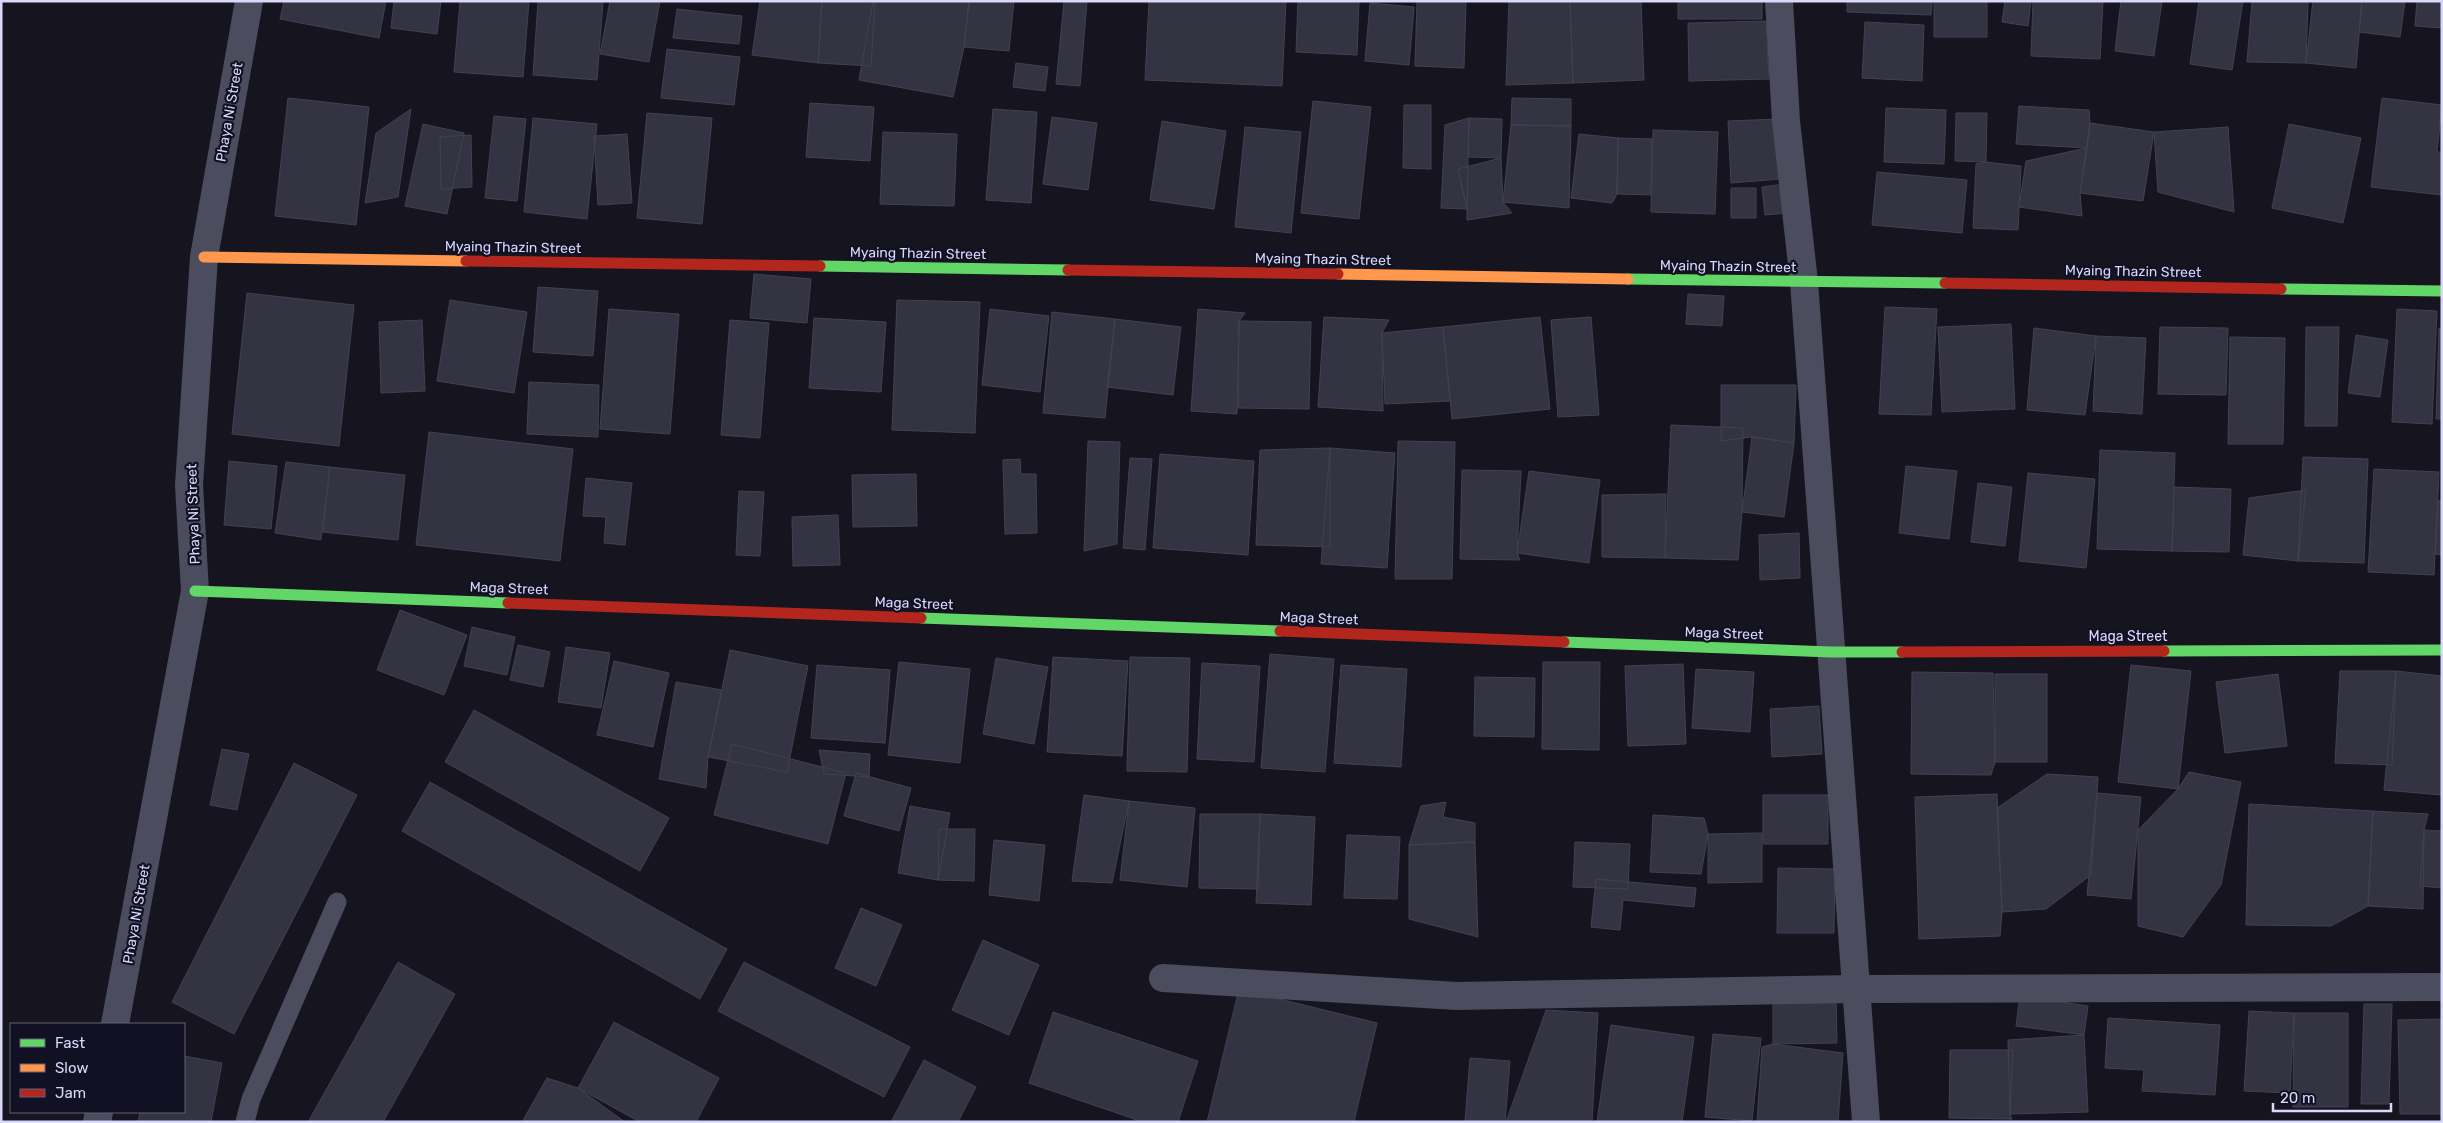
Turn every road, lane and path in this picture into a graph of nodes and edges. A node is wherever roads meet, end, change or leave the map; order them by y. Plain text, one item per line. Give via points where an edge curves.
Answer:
1 (249, 1) edge
2 (1779, 1) edge
3 (204, 257) junction
4 (1804, 282) junction
5 (2442, 291) edge
6 (195, 591) junction
7 (2442, 650) edge
8 (1831, 652) junction
9 (337, 902) dead end
10 (1163, 978) dead end
11 (2442, 987) edge
12 (1856, 989) junction
13 (115, 1023) edge
14 (245, 1122) edge
15 (1866, 1122) edge

1 - 3 street, Phaya Ni Street
2 - 4 street via 1786,121
3 - 4 street, Myaing Thazin Street
3 - 6 street, Phaya Ni Street via 189,485
4 - 5 street, Myaing Thazin Street
4 - 8 street
6 - 8 street, Maga Street
6 - 13 street, Phaya Ni Street
7 - 8 street, Maga Street
8 - 12 street
9 - 14 lane via 251,1099
10 - 12 street via 1457,996
11 - 12 street
12 - 15 street

